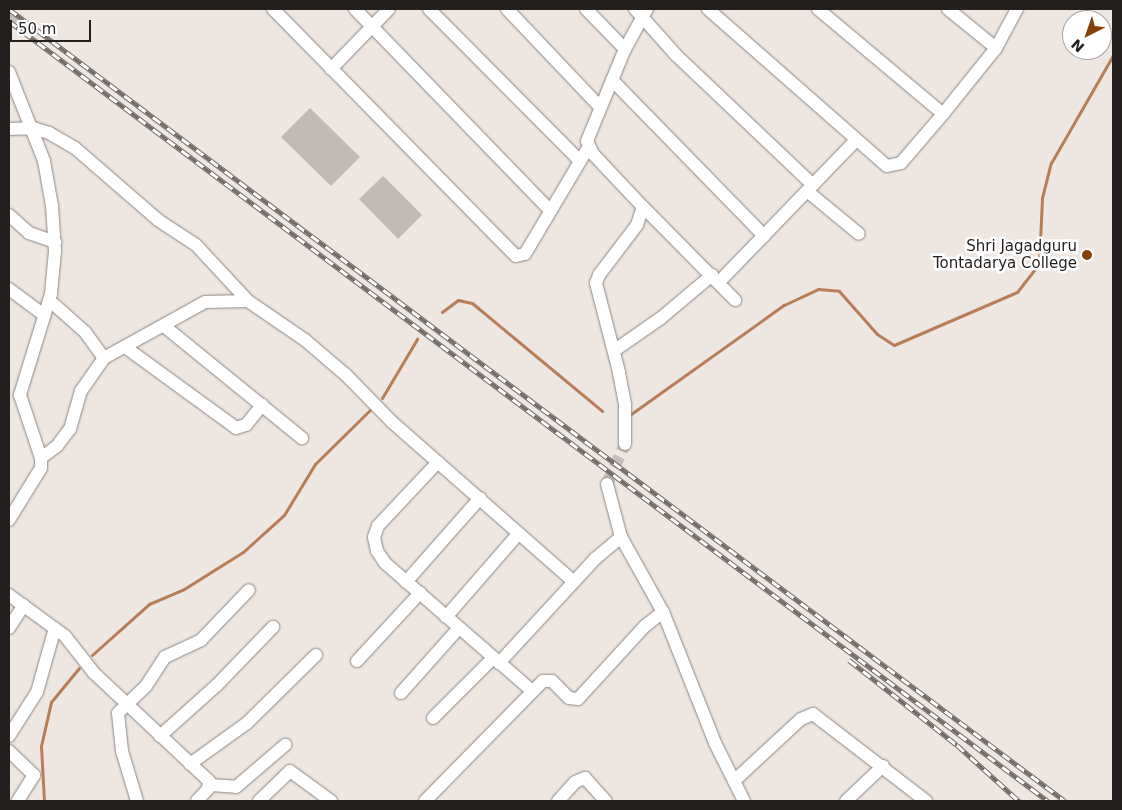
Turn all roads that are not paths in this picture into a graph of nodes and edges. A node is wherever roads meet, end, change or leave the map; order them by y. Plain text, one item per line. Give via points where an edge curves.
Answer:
1 (273, 9) edge
2 (355, 9) edge
3 (389, 9) edge
4 (429, 9) edge
5 (507, 9) edge
6 (586, 9) edge
7 (708, 9) edge
8 (818, 9) edge
9 (948, 9) edge
10 (1017, 9) edge
11 (642, 12) edge
12 (373, 26) junction
13 (996, 48) junction
14 (625, 49) junction
15 (332, 70) junction
16 (9, 72) edge
17 (612, 80) junction
18 (600, 107) junction
19 (943, 114) junction
20 (9, 128) edge
21 (33, 128) junction
22 (856, 141) junction
23 (588, 148) junction
24 (580, 161) junction
25 (810, 188) junction
26 (643, 207) junction
27 (550, 210) junction
28 (9, 215) edge
29 (859, 234) dead end
30 (764, 236) junction
31 (54, 242) junction
32 (715, 278) junction
33 (9, 289) edge
34 (49, 300) junction
35 (735, 300) dead end
36 (248, 301) junction
37 (44, 315) junction
38 (164, 326) junction
39 (126, 347) junction
40 (615, 350) junction
41 (104, 358) junction
42 (262, 405) junction
43 (302, 438) dead end
44 (624, 444) tunnel mouth
45 (41, 458) junction
46 (438, 462) junction
47 (607, 484) tunnel mouth
48 (480, 498) junction
49 (9, 520) edge
50 (519, 533) junction
51 (621, 537) junction
52 (406, 582) junction
53 (574, 582) junction
54 (249, 590) dead end
55 (420, 593) junction
56 (9, 595) edge
57 (24, 606) junction
58 (663, 612) junction
59 (446, 616) junction
60 (273, 627) dead end
61 (9, 628) edge
62 (55, 628) junction
63 (459, 628) junction
64 (316, 655) dead end
65 (356, 661) dead end
66 (496, 661) junction
67 (532, 691) junction
68 (401, 693) dead end
69 (126, 705) junction
70 (433, 718) dead end
71 (9, 736) edge
72 (160, 736) junction
73 (285, 745) dead end
74 (9, 751) edge
75 (190, 764) junction
76 (883, 766) junction
77 (734, 781) junction
78 (210, 785) junction
79 (318, 791) junction
80 (18, 801) edge
81 (137, 801) edge
82 (197, 801) edge
83 (259, 801) edge
84 (309, 801) edge
85 (331, 801) edge
86 (425, 801) edge
87 (558, 801) edge
88 (606, 801) edge
89 (744, 801) edge
90 (846, 801) edge
91 (926, 801) edge

1 - 15 street
2 - 12 street
3 - 12 street
4 - 24 street
5 - 18 street
6 - 14 street
7 - 22 street
8 - 19 street
9 - 13 street
10 - 13 street
11 - 14 street
11 - 25 street via 670,50
12 - 15 street
12 - 27 street
13 - 19 street
14 - 17 street
15 - 27 street via 516,256 525,254
16 - 21 street
17 - 18 street
17 - 30 street
18 - 23 street via 587,141
19 - 22 street via 895,167 887,166
20 - 21 street
21 - 31 street via 48,180
21 - 36 street via 58,137 75,148 158,220 196,245
22 - 25 street
23 - 24 street
23 - 26 street
24 - 27 street
25 - 29 street
25 - 30 street
26 - 32 street
26 - 40 street via 637,225 596,283
28 - 31 street via 29,233
30 - 32 street
31 - 34 street via 54,280
32 - 35 street
32 - 40 street
33 - 37 street
34 - 37 street
34 - 41 street via 86,332
36 - 38 street via 205,302
36 - 46 street via 305,340
37 - 45 street via 20,395
38 - 39 street
38 - 42 street
39 - 41 street
39 - 42 street via 236,428 246,425
40 - 44 street via 625,404
41 - 45 street via 80,390 70,429 57,446
42 - 43 street
45 - 49 street via 37,478
46 - 48 street
46 - 52 street via 375,531 381,558
47 - 51 street
48 - 50 street
48 - 52 street
50 - 53 street
50 - 59 street
51 - 53 street
51 - 58 street
52 - 55 street
53 - 66 street
54 - 69 street via 200,640 165,658 146,686
55 - 59 street
55 - 65 street
56 - 57 street
57 - 61 street
57 - 62 street
58 - 67 street via 645,626 578,699 569,698 548,679
58 - 77 street
59 - 63 street
60 - 72 street via 218,685
62 - 69 street
62 - 71 street via 37,692
63 - 66 street
63 - 68 street
64 - 75 street via 247,723
66 - 67 street
66 - 70 street
67 - 86 street
69 - 72 street
69 - 81 street via 118,713 120,734
72 - 75 street
73 - 78 street via 236,786
74 - 80 street via 34,775
75 - 78 street
76 - 77 street via 813,714 801,719
76 - 90 street
76 - 91 street
77 - 89 street
78 - 82 street
79 - 83 street via 290,771
79 - 84 street
79 - 85 street
87 - 88 street via 574,782 584,778

